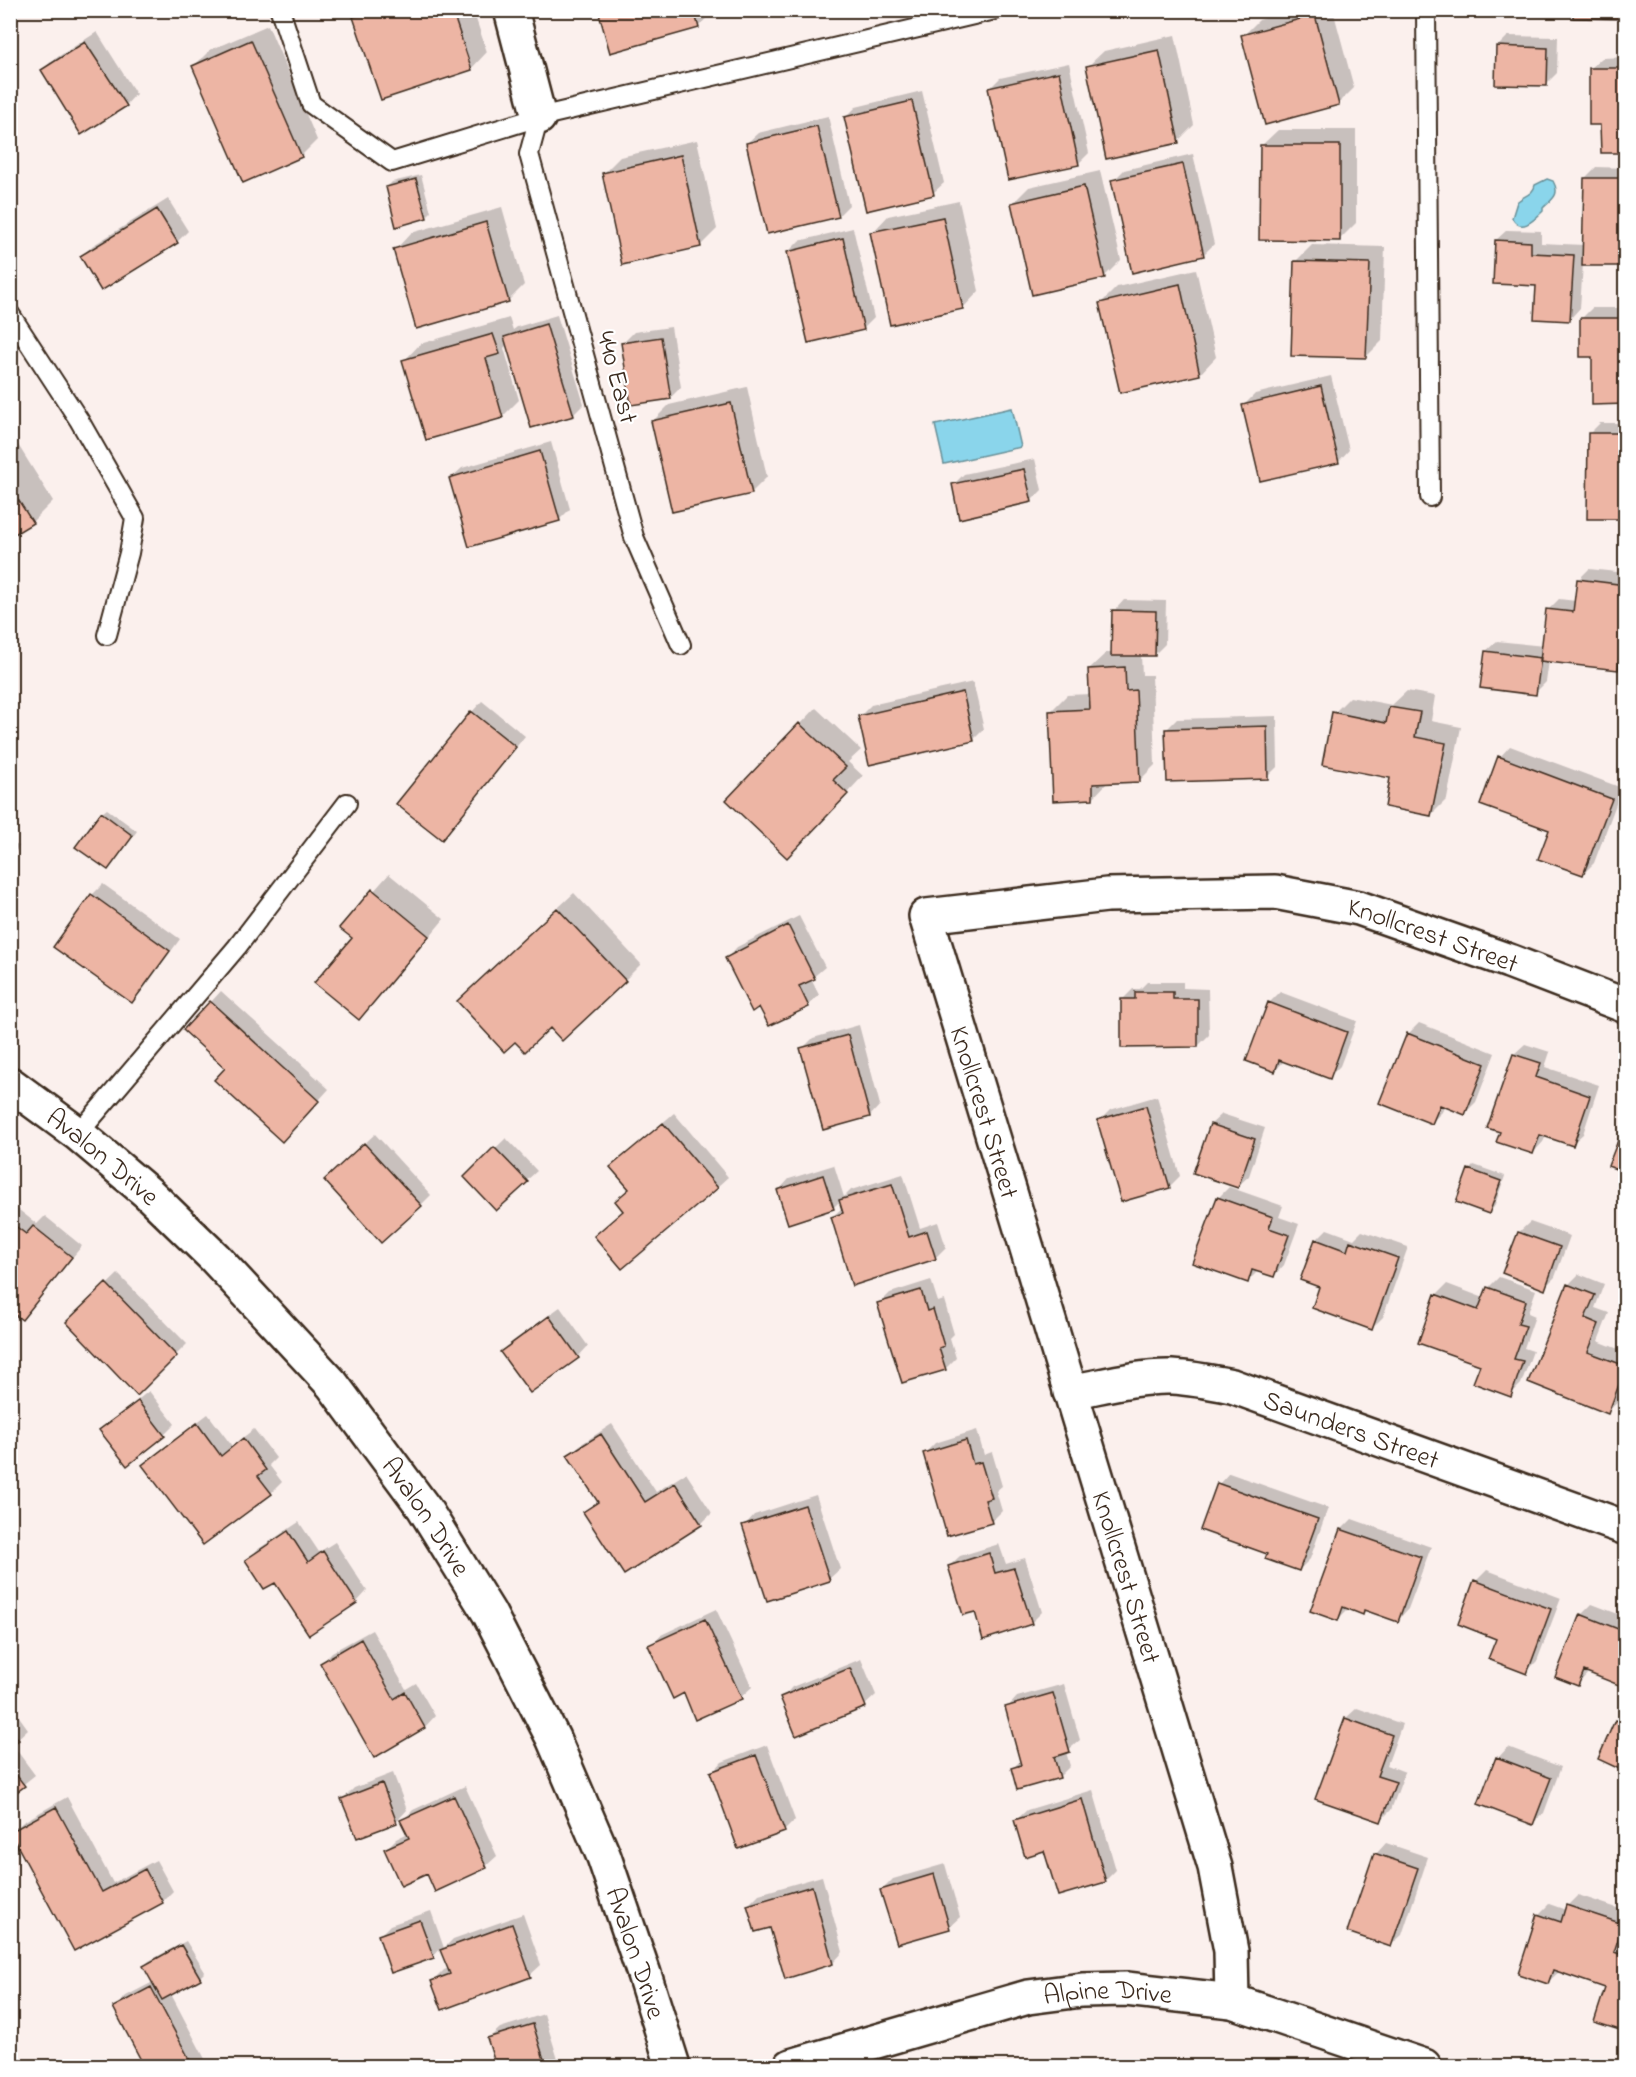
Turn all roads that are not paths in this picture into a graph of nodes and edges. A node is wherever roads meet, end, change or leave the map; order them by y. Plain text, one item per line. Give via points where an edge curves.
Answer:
1 (280, 10) edge
2 (511, 10) edge
3 (995, 10) edge
4 (1426, 10) edge
5 (539, 117) junction
6 (10, 314) edge
7 (1430, 497) dead end
8 (107, 635) dead end
9 (681, 645) dead end
10 (347, 803) dead end
11 (1626, 1005) edge
12 (10, 1084) edge
13 (78, 1134) junction
14 (1070, 1392) junction
15 (1626, 1528) edge
16 (1232, 2001) junction
17 (1383, 2059) edge
18 (673, 2067) edge
19 (791, 2067) edge
20 (1425, 2067) edge

1 - 5 lane via 310,104 392,162
2 - 5 street
3 - 5 lane
4 - 7 lane
5 - 9 lane, 440 East via 530,154 532,165 634,537
6 - 8 lane via 79,420 135,518
10 - 13 lane via 237,947
11 - 14 street, Knollcrest Street via 1359,908 1275,892 1107,895 926,915
12 - 13 street, Avalon Drive
13 - 18 street, Avalon Drive via 148,1193 215,1258 332,1384 424,1508 489,1613 553,1738 604,1857
14 - 15 street, Saunders Street via 1171,1377 1232,1386
14 - 16 street, Knollcrest Street via 1215,1867 1231,1951
16 - 17 street, Alpine Drive
16 - 19 street, Alpine Drive via 1126,1989 1028,1996
17 - 20 street, Alpine Drive

